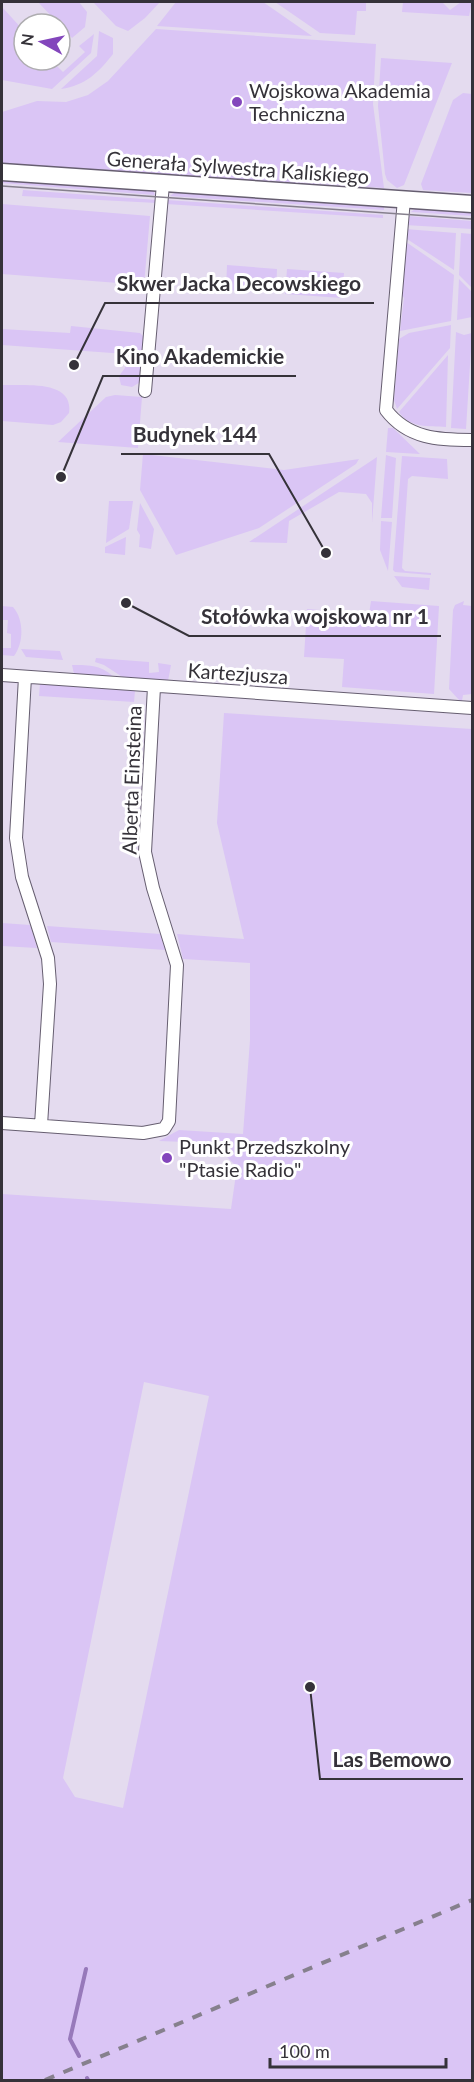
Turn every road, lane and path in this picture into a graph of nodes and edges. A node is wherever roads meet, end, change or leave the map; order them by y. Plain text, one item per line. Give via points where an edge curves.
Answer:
1 (2, 172) edge
2 (163, 184) junction
3 (404, 199) junction
4 (472, 204) edge
5 (145, 391) dead end
6 (472, 440) edge
7 (2, 675) edge
8 (25, 677) junction
9 (154, 687) junction
10 (472, 708) edge
11 (2, 1123) edge
12 (41, 1125) junction

1 - 2 street, Generała Sylwestra Kaliskiego
2 - 3 street, Generała Sylwestra Kaliskiego
2 - 5 street
3 - 4 street, Generała Sylwestra Kaliskiego
3 - 6 street via 386,410 416,435
7 - 8 street, Kartezjusza
8 - 9 street, Kartezjusza
8 - 12 street via 15,838 22,878 48,958 50,984
9 - 10 street, Kartezjusza
9 - 12 street, Alberta Einsteina via 145,852 177,964 169,1121 164,1129 143,1133
11 - 12 street

